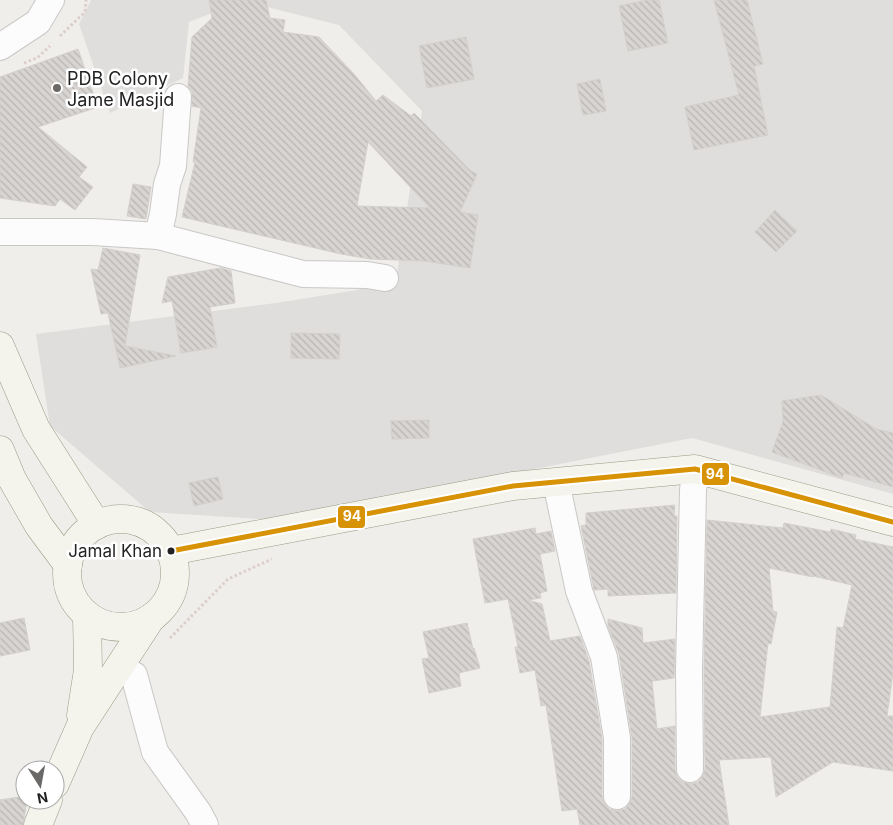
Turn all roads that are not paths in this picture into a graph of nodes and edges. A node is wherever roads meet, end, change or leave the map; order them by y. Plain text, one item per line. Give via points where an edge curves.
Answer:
1 (51, 0) edge
2 (0, 47) edge
3 (178, 97) dead end
4 (0, 232) edge
5 (158, 236) junction
6 (385, 278) dead end
7 (0, 346) edge
8 (0, 450) edge
9 (695, 469) junction
10 (556, 482) junction
11 (893, 522) edge
12 (97, 525) junction
13 (171, 551) junction
14 (60, 572) junction
15 (78, 613) junction
16 (151, 618) junction
17 (134, 675) dead end
18 (80, 726) junction
19 (65, 761) edge
20 (690, 769) dead end
21 (617, 796) dead end
22 (44, 810) edge
23 (38, 825) edge
24 (204, 825) edge

1 - 2 street via 38,22
3 - 5 street via 173,166
4 - 5 street
5 - 6 street via 303,274
7 - 12 main road via 36,429
8 - 14 main road
9 - 10 main road
9 - 11 main road
9 - 20 street via 689,661
10 - 13 main road via 514,486
10 - 21 street via 579,591 604,657 617,738
12 - 13 main road via 131,520 148,526 161,536
12 - 14 main road via 83,535
13 - 16 main road via 175,565 171,595
14 - 15 main road via 67,579 78,604
15 - 16 main road via 119,627
15 - 18 main road via 88,670
16 - 18 main road
17 - 24 street via 155,752
18 - 19 main road
22 - 23 main road

